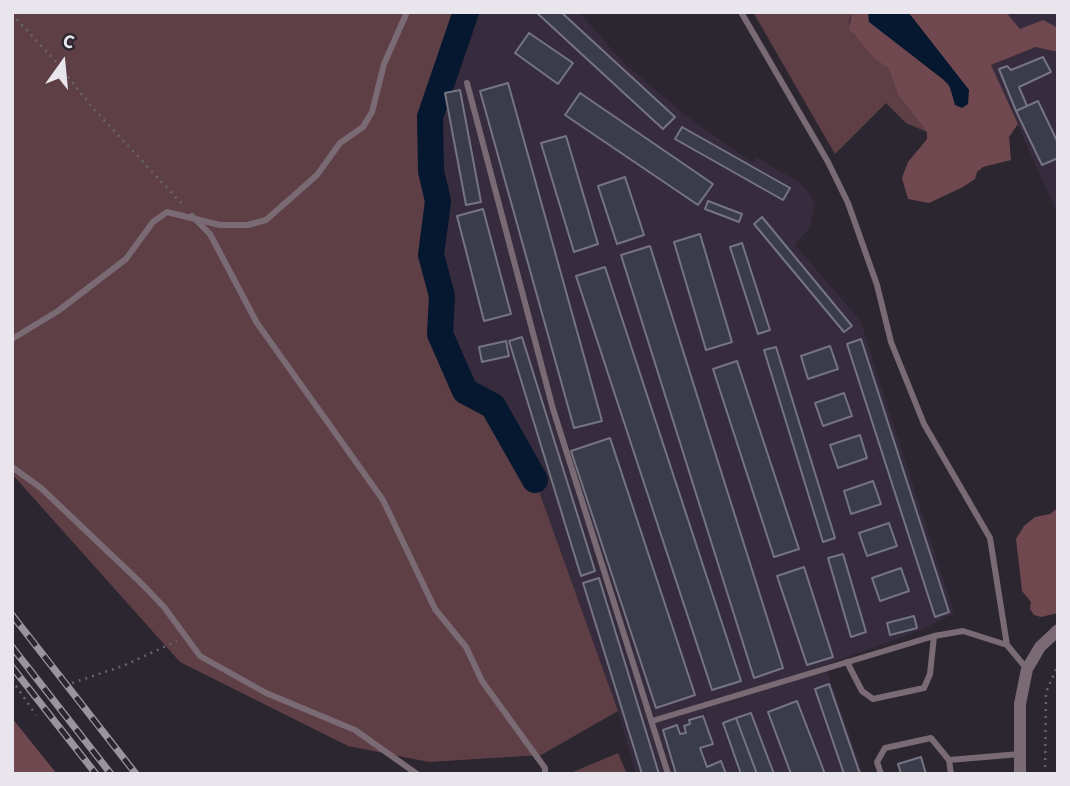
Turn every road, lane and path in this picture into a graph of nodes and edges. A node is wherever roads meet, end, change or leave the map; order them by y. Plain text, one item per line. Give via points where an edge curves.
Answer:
1 (407, 12) edge
2 (741, 12) edge
3 (12, 14) edge
4 (467, 83) dead end
5 (192, 216) junction
6 (12, 339) edge
7 (12, 467) edge
8 (1058, 630) edge
9 (934, 636) junction
10 (186, 637) junction
11 (1007, 645) junction
12 (847, 662) junction
13 (1058, 665) edge
14 (1027, 669) junction
15 (12, 680) edge
16 (72, 683) dead end
17 (36, 715) dead end
18 (652, 721) junction
19 (1020, 754) junction
20 (950, 760) junction
21 (416, 774) edge
22 (545, 774) edge
23 (668, 774) edge
24 (881, 774) edge
25 (951, 774) edge
26 (1020, 774) edge
27 (1045, 774) edge

1 - 5 lane via 384,64 372,111 363,127 340,143 317,175 266,220 220,225
2 - 11 lane via 848,203 891,342 919,412 990,538
3 - 5 path
4 - 18 lane via 553,410
5 - 6 lane via 167,212 153,222 126,259 58,311
5 - 22 lane via 210,234 257,323 383,500 435,609 466,647 482,681
7 - 10 lane via 41,488 137,579
8 - 14 street via 1040,647
9 - 11 lane via 963,631
9 - 12 lane
9 - 12 lane via 924,688 873,699 862,691
10 - 16 path
10 - 21 lane via 200,656 266,693 355,730
11 - 14 lane
12 - 18 lane
13 - 27 path via 1046,692
14 - 19 street via 1020,704
15 - 17 path
18 - 23 lane
19 - 20 lane
19 - 26 street
20 - 24 lane via 931,738 885,748 877,762
20 - 25 lane

